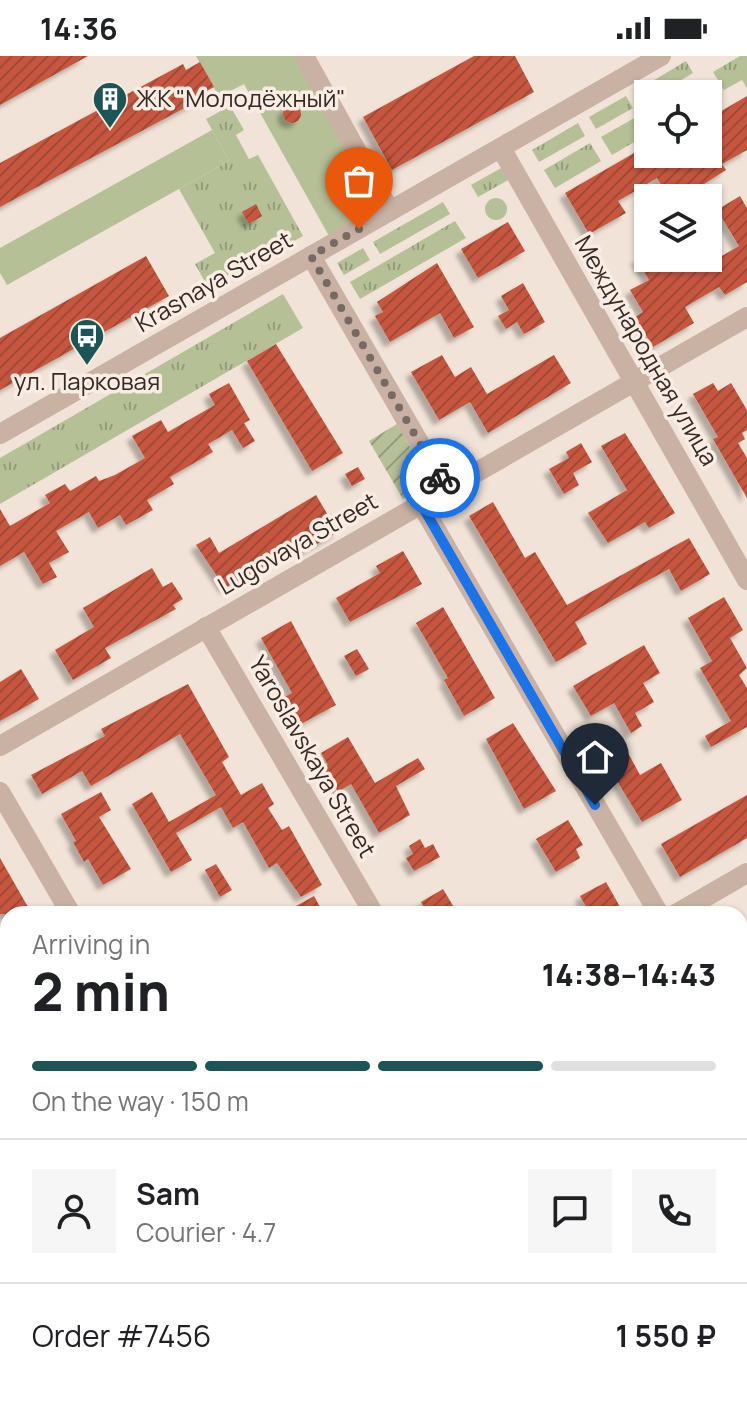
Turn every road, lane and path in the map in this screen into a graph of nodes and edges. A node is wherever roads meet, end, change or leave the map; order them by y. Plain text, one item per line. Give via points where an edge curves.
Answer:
1 (304, 56) edge
2 (661, 56) edge
3 (501, 148) junction
4 (390, 211) junction
5 (311, 256) junction
6 (747, 317) edge
7 (634, 382) junction
8 (0, 434) edge
9 (446, 489) junction
10 (421, 504) junction
11 (747, 580) edge
12 (206, 627) junction
13 (0, 746) edge
14 (0, 792) edge
15 (747, 873) edge
16 (66, 906) edge
17 (369, 906) edge
18 (654, 906) edge
19 (690, 906) edge

1 - 4 street
2 - 3 street, Krasnaya Street
3 - 4 street, Krasnaya Street
3 - 7 street, Международная улица
4 - 5 street, Krasnaya Street
5 - 8 street, Krasnaya Street
5 - 9 street
6 - 7 street, Lugovaya Street
7 - 9 street, Lugovaya Street
7 - 11 street, Международная улица
9 - 10 street, Lugovaya Street
10 - 12 street, Lugovaya Street
10 - 18 street
12 - 13 street, Lugovaya Street
12 - 17 street, Yaroslavskaya Street
14 - 16 street
15 - 19 street

